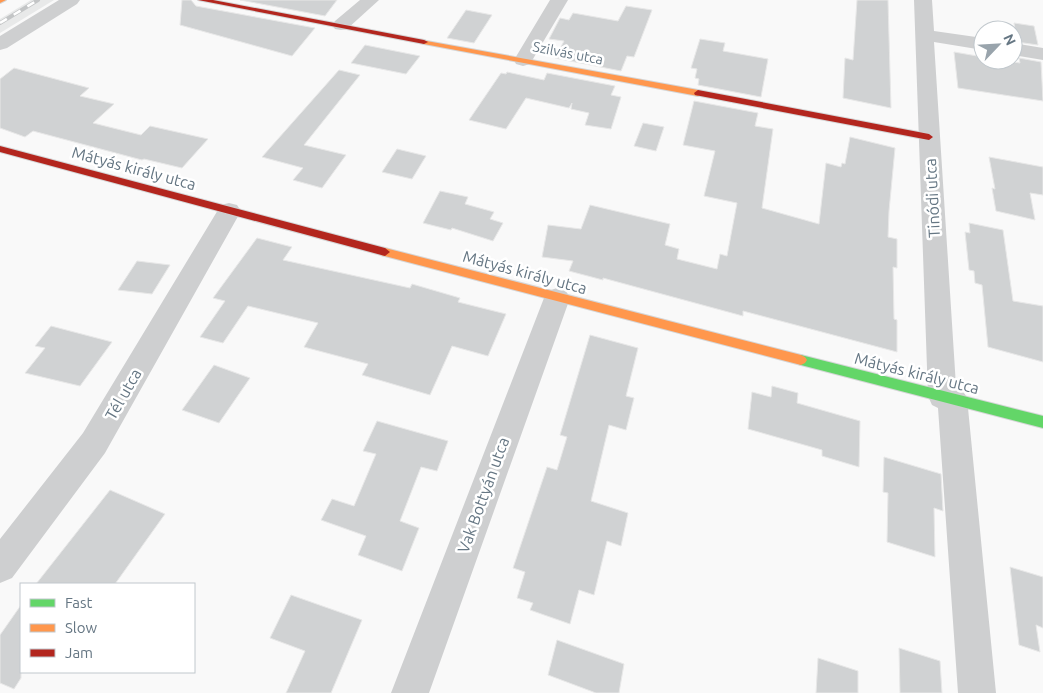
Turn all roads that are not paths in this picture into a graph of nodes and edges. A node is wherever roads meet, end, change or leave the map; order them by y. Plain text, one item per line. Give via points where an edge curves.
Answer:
1 (71, 0) edge
2 (202, 0) edge
3 (370, 0) edge
4 (559, 0) edge
5 (923, 0) edge
6 (341, 25) junction
7 (924, 35) junction
8 (973, 42) edge
9 (0, 44) edge
10 (1023, 51) edge
11 (1043, 54) edge
12 (523, 60) junction
13 (929, 137) junction
14 (0, 149) edge
15 (229, 211) junction
16 (557, 298) junction
17 (947, 397) junction
18 (1043, 422) edge
19 (0, 566) edge
20 (410, 693) edge
21 (977, 693) edge

1 - 9 street
2 - 6 street, Szilvás utca
3 - 6 street
4 - 12 street
5 - 7 street, Tinódi utca
6 - 12 street, Szilvás utca
7 - 8 street
7 - 13 street, Tinódi utca
10 - 11 street
12 - 13 street, Szilvás utca
13 - 17 street, Tinódi utca
14 - 15 street, Mátyás király utca
15 - 16 street, Mátyás király utca
15 - 19 street, Tél utca via 94,444
16 - 17 street, Mátyás király utca
16 - 20 street, Vak Bottyán utca
17 - 18 street, Mátyás király utca
17 - 21 street, Tinódi utca

